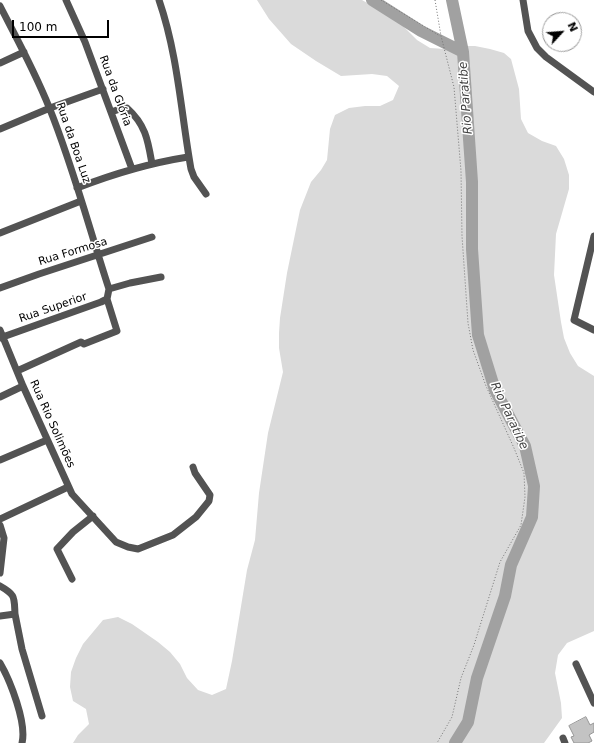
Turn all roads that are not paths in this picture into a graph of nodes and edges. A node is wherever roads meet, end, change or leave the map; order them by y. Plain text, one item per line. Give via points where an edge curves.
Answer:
1 (66, 0) edge
2 (158, 0) edge
3 (523, 0) edge
4 (0, 6) edge
5 (24, 52) junction
6 (0, 63) edge
7 (103, 89) junction
8 (594, 92) edge
9 (50, 108) junction
10 (111, 112) junction
11 (0, 129) edge
12 (188, 157) junction
13 (152, 164) junction
14 (132, 169) junction
15 (77, 188) junction
16 (206, 194) dead end
17 (81, 201) junction
18 (0, 233) edge
19 (594, 236) edge
20 (152, 237) dead end
21 (98, 255) junction
22 (161, 277) dead end
23 (0, 288) edge
24 (108, 294) junction
25 (594, 330) edge
26 (1, 335) edge
27 (16, 371) junction
28 (23, 386) junction
29 (0, 396) edge
30 (47, 440) junction
31 (0, 460) edge
32 (193, 467) dead end
33 (68, 487) junction
34 (94, 517) junction
35 (0, 519) edge
36 (0, 525) edge
37 (0, 573) edge
38 (72, 580) dead end
39 (0, 586) edge
40 (15, 614) junction
41 (0, 616) edge
42 (0, 663) edge
43 (576, 664) dead end
44 (594, 703) edge
45 (42, 716) dead end
46 (22, 743) edge

1 - 7 street, Rua da Glória
2 - 12 street via 177,73
3 - 8 street via 528,31 538,48 546,57
4 - 5 street, Rua da Boa Luz
5 - 6 street
5 - 9 street, Rua da Boa Luz
7 - 9 street
7 - 10 street, Rua da Glória
9 - 11 street
9 - 15 street, Rua da Boa Luz
10 - 13 street via 127,108 141,124 147,138
10 - 14 street, Rua da Glória
12 - 13 street
12 - 16 street via 192,174
13 - 14 street
14 - 15 street
15 - 17 street, Rua da Boa Luz
17 - 18 street
17 - 21 street, Rua da Boa Luz
19 - 25 street via 574,320
20 - 21 street, Rua Formosa
21 - 23 street, Rua Formosa
21 - 24 street, Rua da Boa Luz
22 - 24 street, Rua Superior via 130,283
24 - 26 street, Rua Superior via 101,302
24 - 27 street, Rua da Boa Luz via 117,330 84,344 80,342
26 - 27 street, Rua Rio Solimões
27 - 28 street, Rua Rio Solimões
28 - 29 street
28 - 30 street, Rua Rio Solimões
30 - 31 street
30 - 33 street, Rua Rio Solimões
32 - 34 street, Rua Rio Solimões via 210,499 196,517 173,535 147,547 133,549 116,542
33 - 34 street, Rua Rio Solimões
33 - 35 street
34 - 38 street via 57,549
36 - 37 street via 4,538
39 - 40 street via 11,592 14,597
40 - 41 street
40 - 45 street via 22,649
42 - 46 street via 18,708
43 - 44 street

